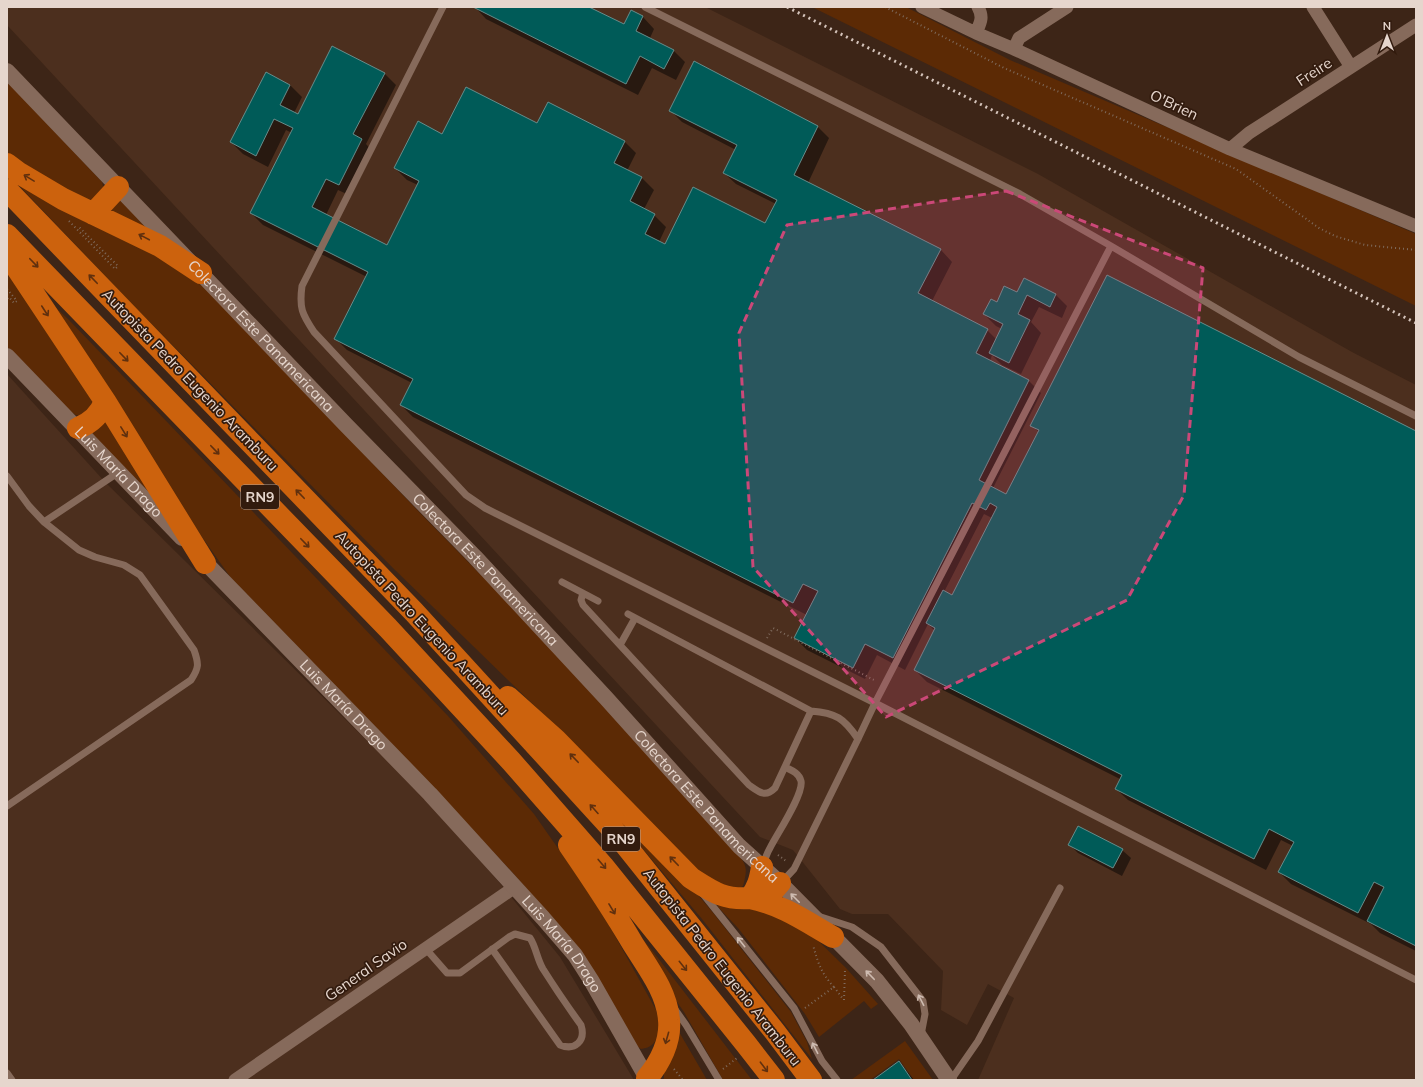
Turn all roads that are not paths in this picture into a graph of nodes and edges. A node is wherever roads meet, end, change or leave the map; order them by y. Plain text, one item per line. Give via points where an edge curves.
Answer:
1 (444, 7) edge
2 (645, 7) edge
3 (922, 7) edge
4 (978, 7) edge
5 (1066, 7) edge
6 (1313, 7) edge
7 (1416, 25) edge
8 (976, 33) junction
9 (1014, 49) junction
10 (1351, 67) junction
11 (7, 71) edge
12 (1230, 149) junction
13 (7, 164) edge
14 (118, 187) junction
15 (7, 190) edge
16 (89, 219) junction
17 (1416, 226) edge
18 (7, 235) edge
19 (1111, 246) junction
20 (7, 256) edge
21 (201, 273) junction
22 (8, 359) edge
23 (105, 401) junction
24 (1416, 416) edge
25 (78, 428) junction
26 (119, 472) junction
27 (7, 476) edge
28 (44, 522) junction
29 (205, 563) junction
30 (562, 582) dead end
31 (583, 593) junction
32 (598, 602) dead end
33 (414, 612) junction
34 (628, 614) dead end
35 (635, 618) junction
36 (620, 645) junction
37 (875, 703) junction
38 (811, 710) junction
39 (858, 739) junction
40 (511, 761) junction
41 (785, 767) junction
42 (7, 806) edge
43 (770, 861) junction
44 (691, 878) junction
45 (780, 883) junction
46 (515, 888) junction
47 (1060, 888) dead end
48 (750, 898) junction
49 (810, 913) junction
50 (833, 937) junction
51 (426, 948) junction
52 (492, 949) junction
53 (1416, 980) edge
54 (661, 990) junction
55 (921, 1038) junction
56 (7, 1073) edge
57 (647, 1079) edge
58 (12, 1080) edge
59 (235, 1080) edge
60 (720, 1080) edge
61 (774, 1080) edge
62 (811, 1080) edge
63 (837, 1080) edge
64 (950, 1080) edge

1 - 37 lane via 302,286 301,311 306,320 314,332 466,495 486,508
2 - 19 lane via 1020,194
3 - 8 street, O'Brien
4 - 8 street via 981,20
5 - 9 street via 1019,38
6 - 10 street
7 - 10 street, Freire
8 - 9 street, O'Brien
9 - 12 street, O'Brien
10 - 12 street, Freire via 1249,133
11 - 14 street, Colectora Este Panamericana
12 - 17 street, O'Brien
16 -> 13 highway via 57,195
14 - 16 highway
14 - 21 street, Colectora Este Panamericana
33 -> 15 highway, Autopista Pedro Eugenio Aramburu / RN9
21 -> 16 highway via 134,232
18 -> 40 highway, Autopista Pedro Eugenio Aramburu / RN9 via 388,628
19 - 24 lane via 1299,357
19 - 37 lane
20 -> 23 highway
21 - 43 street, Colectora Este Panamericana via 475,557 739,846
22 - 25 street, Luis María Drago
23 - 25 highway via 101,411 87,425
23 -> 29 highway
25 - 26 street, Luis María Drago
26 - 28 lane
26 - 29 street, Luis María Drago
27 - 28 lane
28 - 42 lane via 79,550 124,565 140,575 194,650 198,662 197,671 191,680
29 - 46 street, Luis María Drago via 430,794
30 - 31 lane
31 - 32 lane
31 - 36 lane via 582,605
44 -> 33 highway via 556,740
62 -> 33 highway, Autopista Pedro Eugenio Aramburu / RN9 via 615,832
34 - 35 lane
35 - 36 lane
35 - 38 lane
36 - 41 lane via 749,785 764,794 770,793 780,780
37 - 39 lane
37 - 53 lane
38 - 39 lane via 840,718 849,725
38 - 41 lane
39 - 45 lane via 794,869
40 -> 54 highway via 602,892
40 -> 61 highway, Autopista Pedro Eugenio Aramburu / RN9 via 603,866
41 - 43 lane via 799,776 801,788 769,849
43 - 45 street, Colectora Este Panamericana
43 - 48 highway
44 - 48 highway via 712,892 728,898
63 -> 44 lane via 820,1057 794,1008
45 - 48 highway via 769,894
49 -> 45 street, Colectora Este Panamericana
46 - 51 street, General Savio
46 - 57 street, Luis María Drago via 575,955
47 - 64 lane via 978,1041
48 - 50 highway via 791,911
49 - 50 street, Colectora Este Panamericana
55 -> 49 lane via 925,1014 923,1001 881,947 852,927
55 -> 50 street, Colectora Este Panamericana via 877,981
51 - 52 lane via 447,973 453,974 460,973
51 - 59 street, General Savio
52 - 52 lane via 515,934 530,938 543,968 581,1025 581,1041 567,1048 560,1045
54 -> 57 highway via 669,1019 669,1031 664,1050
54 - 60 lane
55 - 64 street, Colectora Este Panamericana
56 - 58 lane

